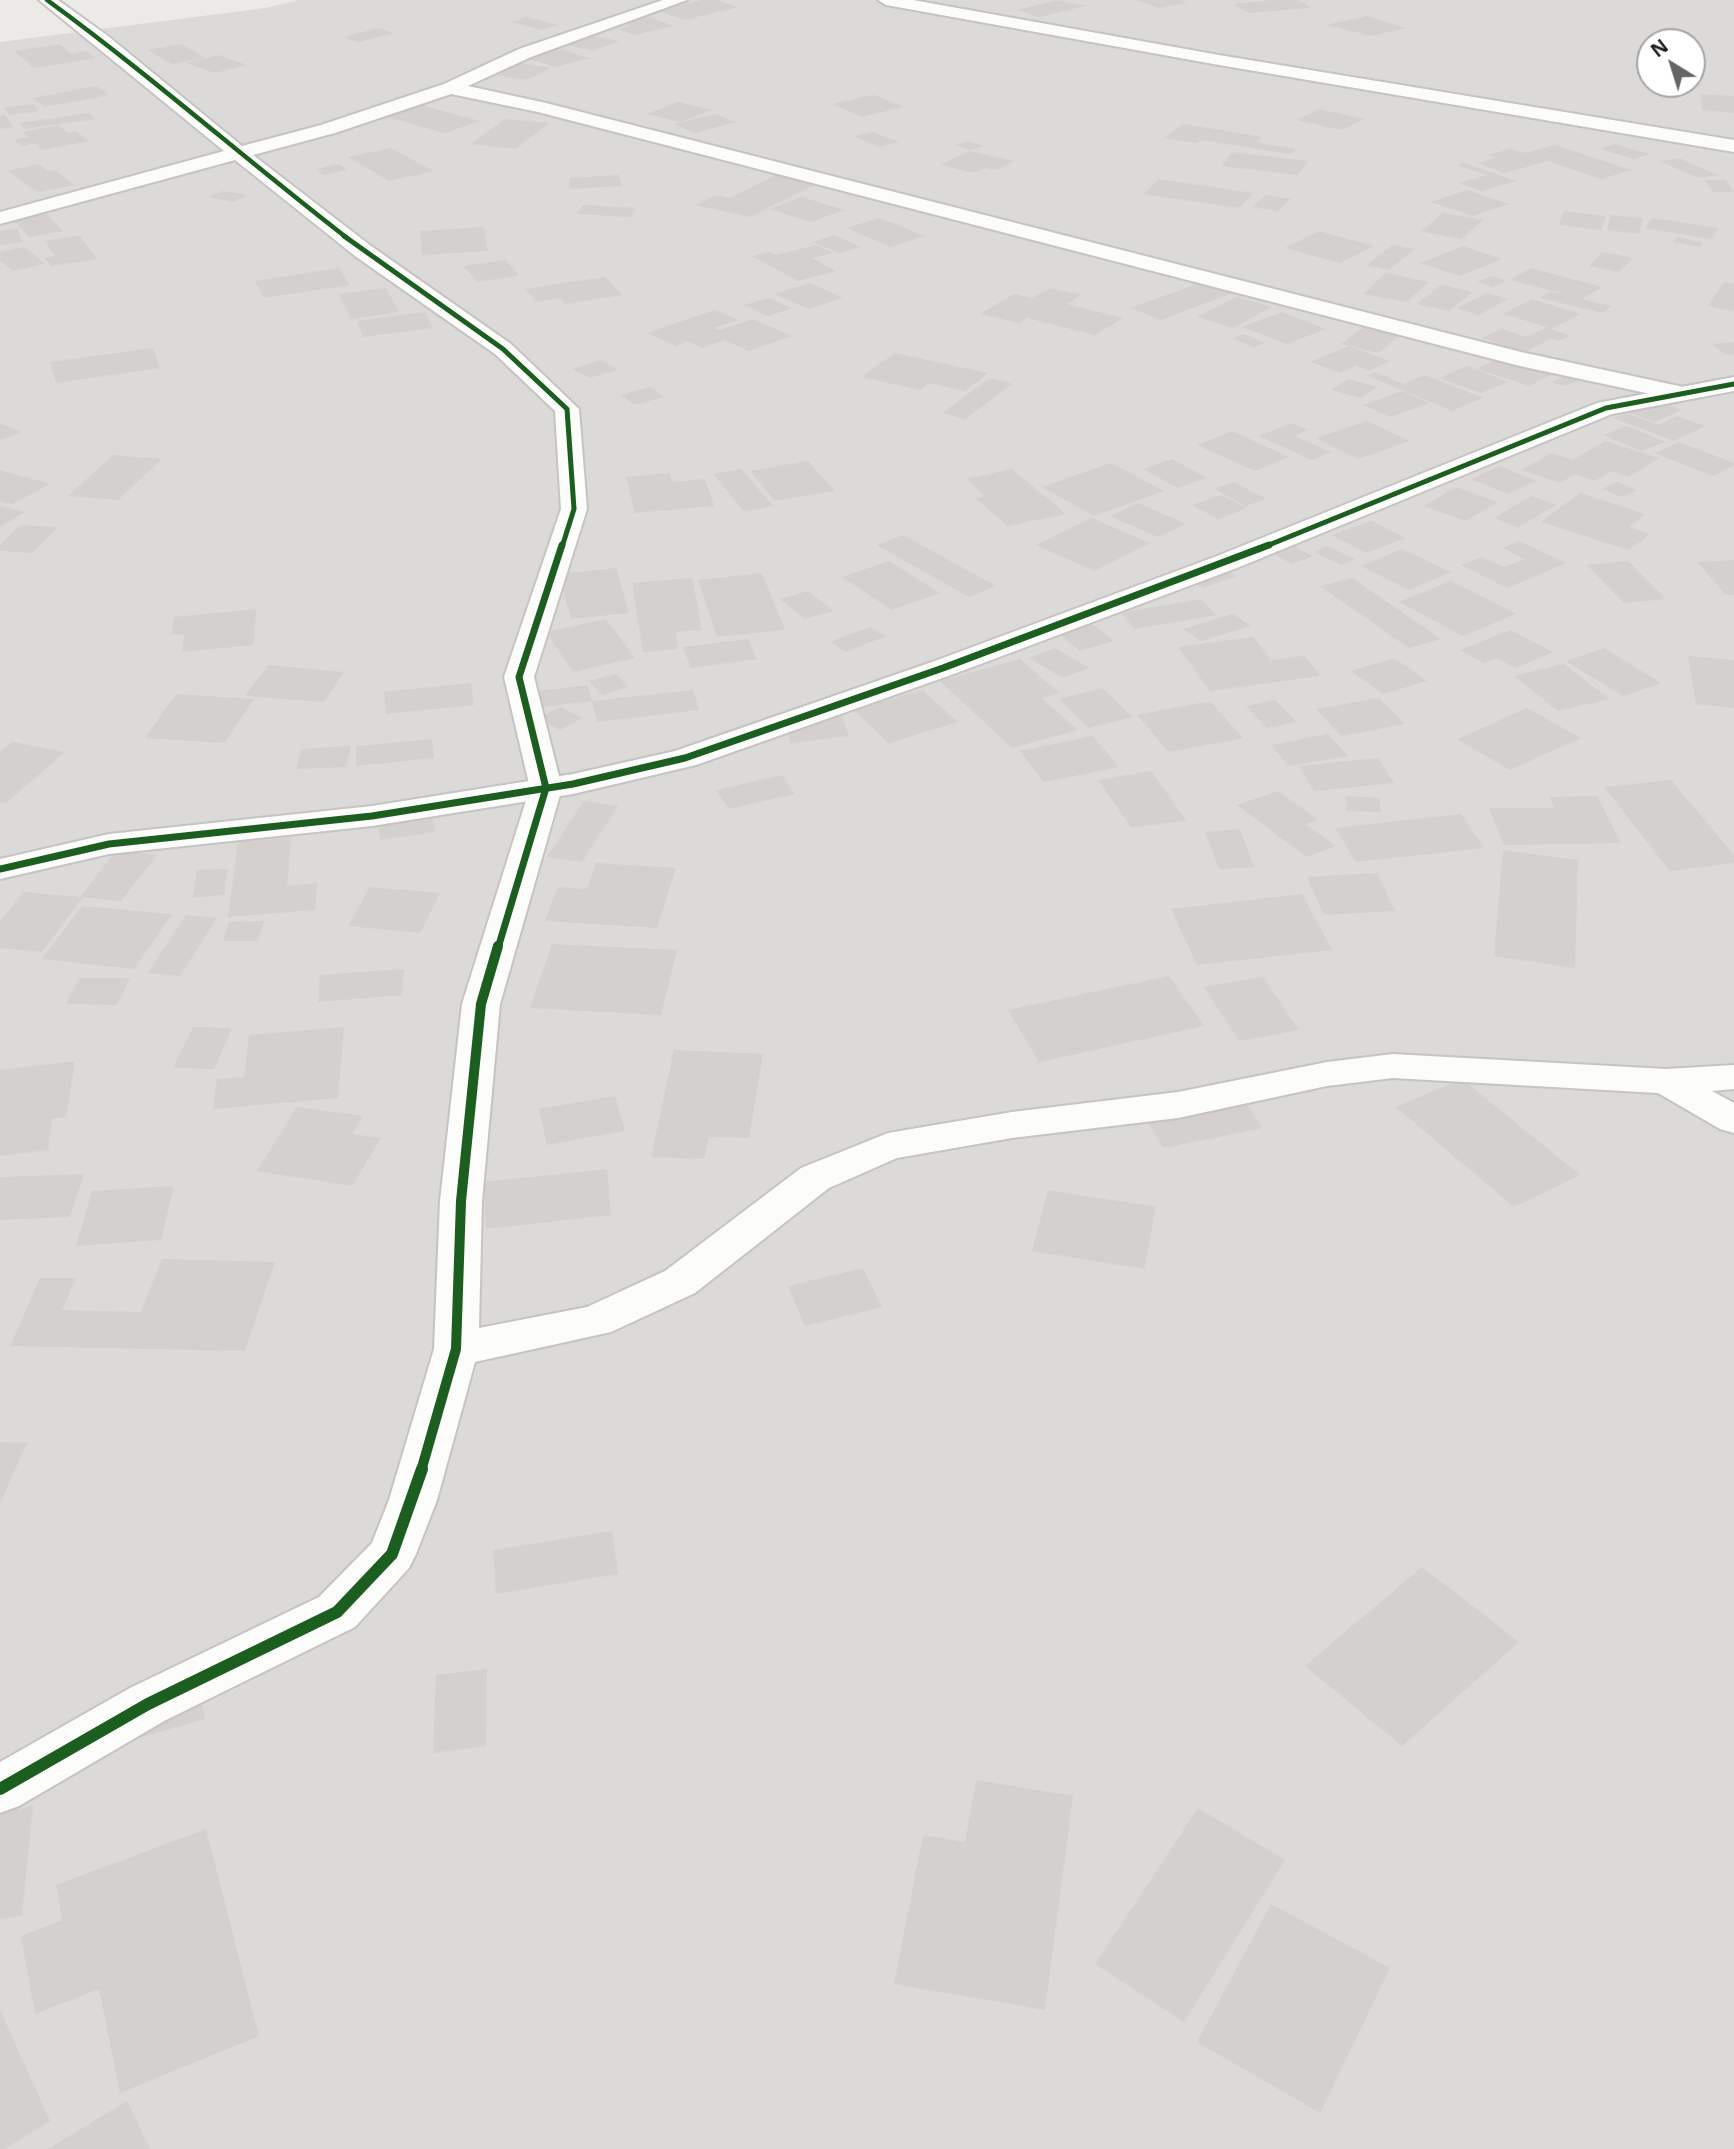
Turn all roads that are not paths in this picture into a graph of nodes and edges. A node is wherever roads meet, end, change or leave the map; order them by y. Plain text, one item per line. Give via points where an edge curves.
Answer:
1 (47, 0) edge
2 (679, 0) edge
3 (886, 0) edge
4 (450, 88) junction
5 (1734, 146) edge
6 (240, 155) junction
7 (0, 218) edge
8 (1734, 384) edge
9 (1679, 393) junction
10 (546, 788) junction
11 (0, 869) edge
12 (1734, 1077) edge
13 (1666, 1082) junction
14 (1734, 1120) edge
15 (456, 1349) junction
16 (0, 1789) edge

1 - 6 street
2 - 4 street via 525,54
3 - 5 street
4 - 6 street
4 - 9 street via 1520,359
6 - 7 street
6 - 10 street via 363,251 503,349 567,409 574,509 519,677
8 - 9 street
9 - 10 street via 1606,408 1227,562 930,673 685,758
10 - 11 street via 372,816 109,845
10 - 15 street via 481,1004 461,1201
12 - 13 street
13 - 14 street
13 - 15 street via 1393,1066 1327,1074 1178,1105 888,1146 815,1178 680,1282 596,1321
15 - 16 street via 413,1500 392,1554 337,1612 148,1704

